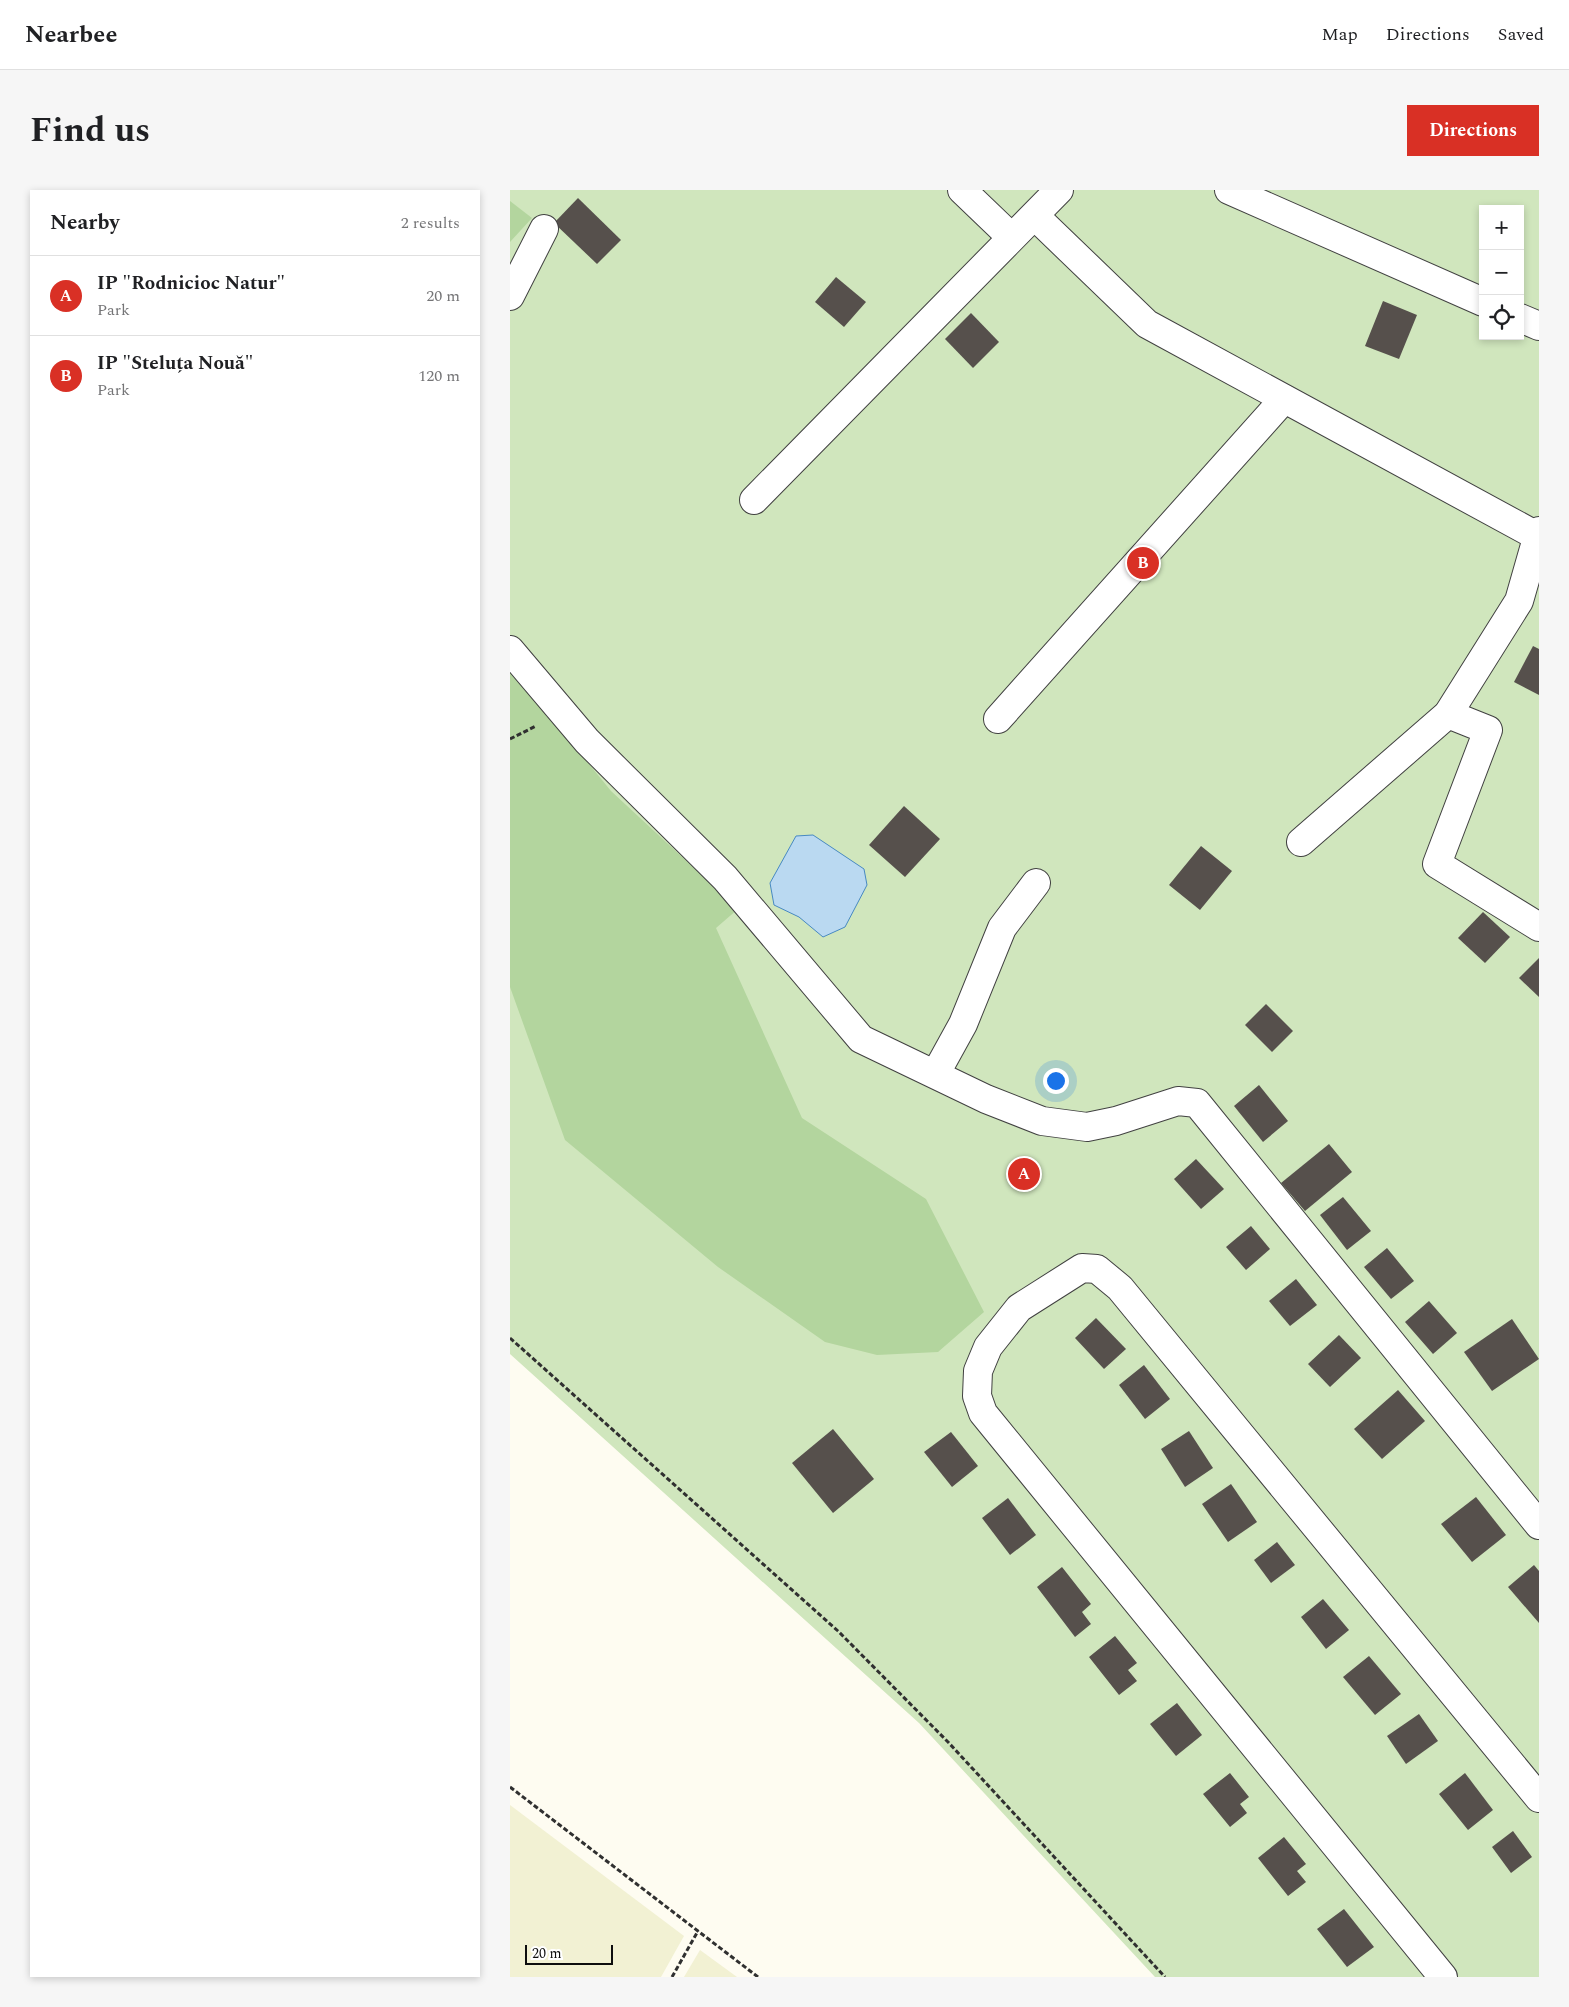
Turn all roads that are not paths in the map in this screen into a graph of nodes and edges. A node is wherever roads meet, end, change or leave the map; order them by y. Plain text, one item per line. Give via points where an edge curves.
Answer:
1 (962, 190) edge
2 (1060, 190) edge
3 (1229, 190) edge
4 (1036, 217) junction
5 (544, 229) dead end
6 (1011, 237) junction
7 (510, 296) edge
8 (1479, 300) edge
9 (1524, 320) edge
10 (1539, 326) edge
11 (1284, 399) junction
12 (754, 500) dead end
13 (1538, 533) edge
14 (510, 650) edge
15 (1448, 714) junction
16 (998, 719) dead end
17 (1301, 842) dead end
18 (1036, 883) dead end
19 (1539, 927) edge
20 (936, 1073) junction
21 (1539, 1525) edge
22 (1539, 1798) edge
23 (1443, 1977) edge

1 - 6 street
2 - 4 street
3 - 8 street
4 - 6 street
4 - 11 street via 1147,324
5 - 7 street
6 - 12 street
9 - 10 street
11 - 13 street
11 - 16 street
13 - 15 street via 1519,601
14 - 20 street via 587,741 725,878 860,1038
15 - 17 street
15 - 19 street via 1488,730 1437,864
18 - 20 street via 1002,928 963,1024
20 - 21 street via 986,1099 1042,1121 1087,1127 1178,1101 1197,1103
22 - 23 street via 1120,1288 1097,1269 1082,1268 1020,1308 988,1347 978,1371 977,1396 983,1413

